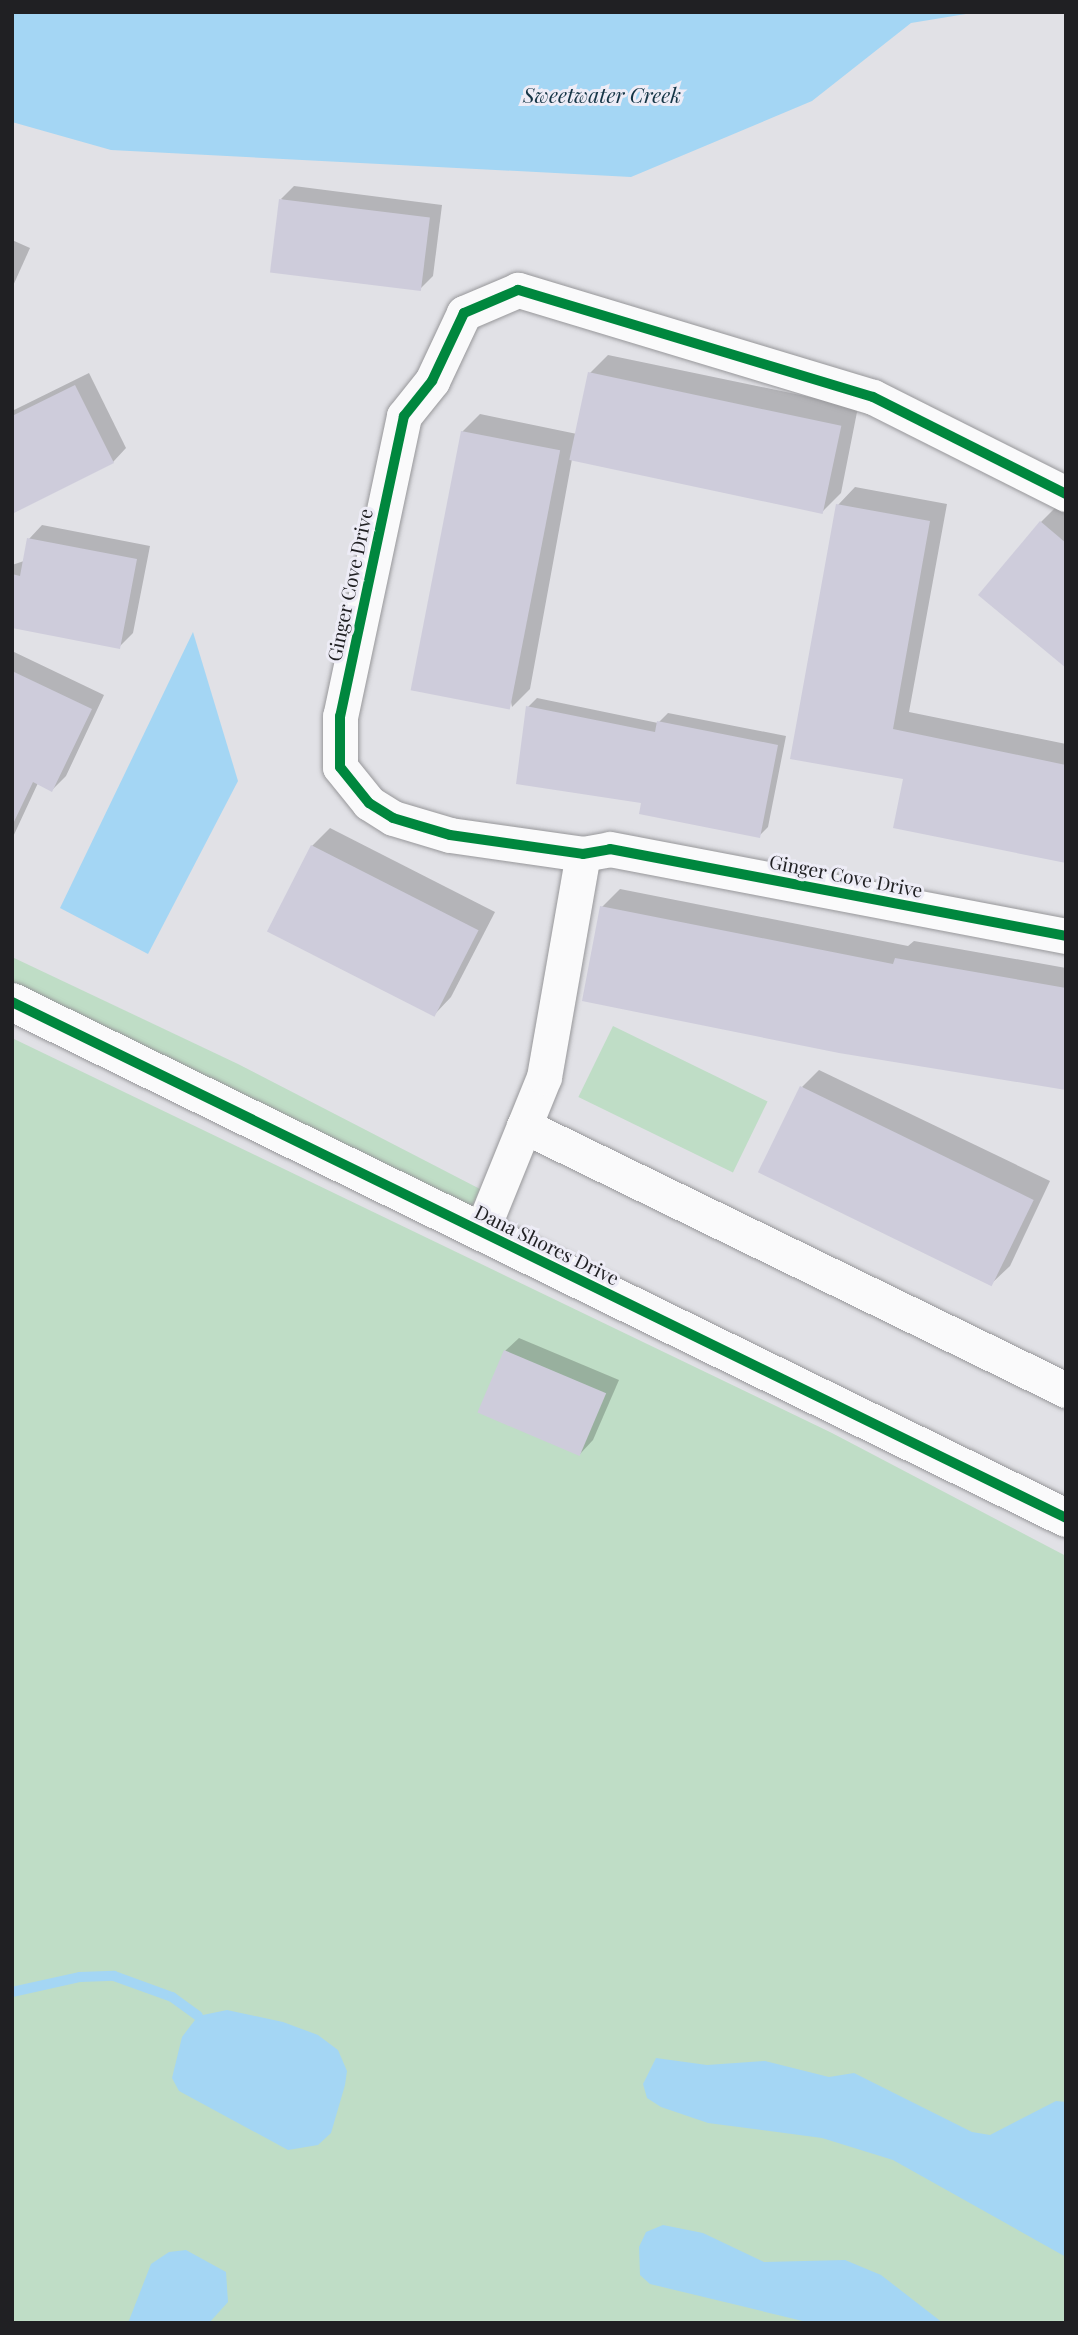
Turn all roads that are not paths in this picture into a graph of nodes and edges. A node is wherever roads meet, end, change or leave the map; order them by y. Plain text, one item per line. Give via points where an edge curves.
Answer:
1 (1066, 494) edge
2 (583, 854) junction
3 (1066, 936) edge
4 (12, 1002) edge
5 (524, 1126) junction
6 (481, 1232) junction
7 (1066, 1390) edge
8 (1066, 1518) edge

1 - 2 street, Ginger Cove Drive via 873,397 518,290 464,313 432,381 404,416 340,716 340,767 369,803 393,818 450,835
2 - 3 street, Ginger Cove Drive via 610,849
2 - 5 street via 544,1077
4 - 6 street, Dana Shores Drive
5 - 6 street
5 - 7 street
6 - 8 street, Dana Shores Drive

